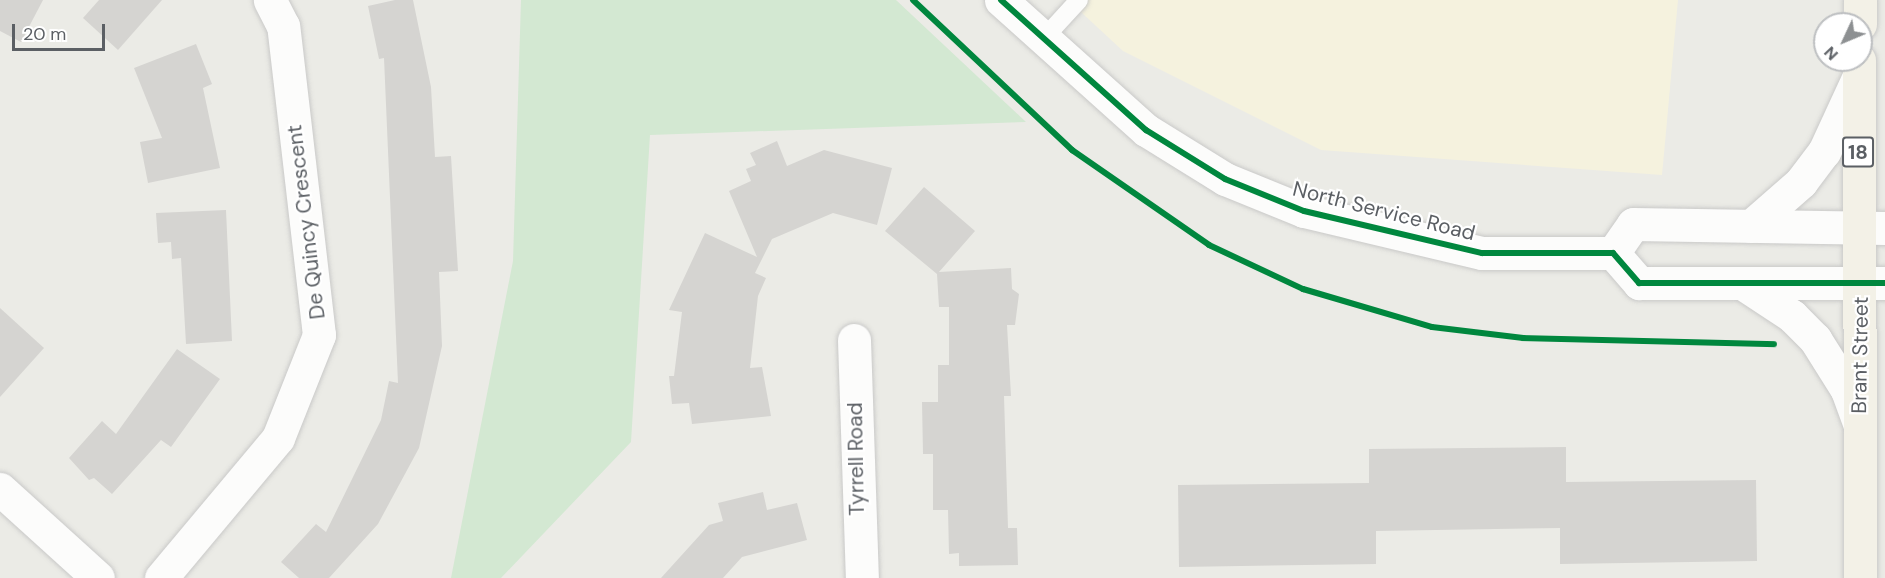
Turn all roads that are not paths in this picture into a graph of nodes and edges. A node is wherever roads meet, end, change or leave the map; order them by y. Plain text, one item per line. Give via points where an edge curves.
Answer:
1 (270, 0) edge
2 (1001, 0) edge
3 (1079, 0) edge
4 (1045, 37) junction
5 (1858, 72) edge
6 (1859, 72) edge
7 (1751, 226) junction
8 (1873, 228) edge
9 (1613, 253) junction
10 (1873, 282) edge
11 (1742, 283) junction
12 (854, 340) dead end
13 (1858, 423) junction
14 (0, 489) edge
15 (98, 578) edge
16 (161, 578) edge
17 (862, 578) edge
18 (1860, 578) edge

1 - 16 street, De Quincy Crescent via 283,26 319,335 278,438
2 - 4 street, North Service Road
3 - 4 lane
4 - 9 street, North Service Road via 1146,130 1225,179 1304,211 1482,253
5 - 7 street via 1824,152 1801,182
6 - 8 main road, Brant Street / 18
7 - 8 street
7 - 9 street via 1633,224
8 - 10 main road, Brant Street / 18
9 - 11 street via 1639,283
10 - 11 street
10 - 13 main road, Brant Street / 18
11 - 13 street via 1792,316 1815,339 1847,390
12 - 17 street, Tyrrell Road
13 - 18 main road, Brant Street / 18
14 - 15 street

